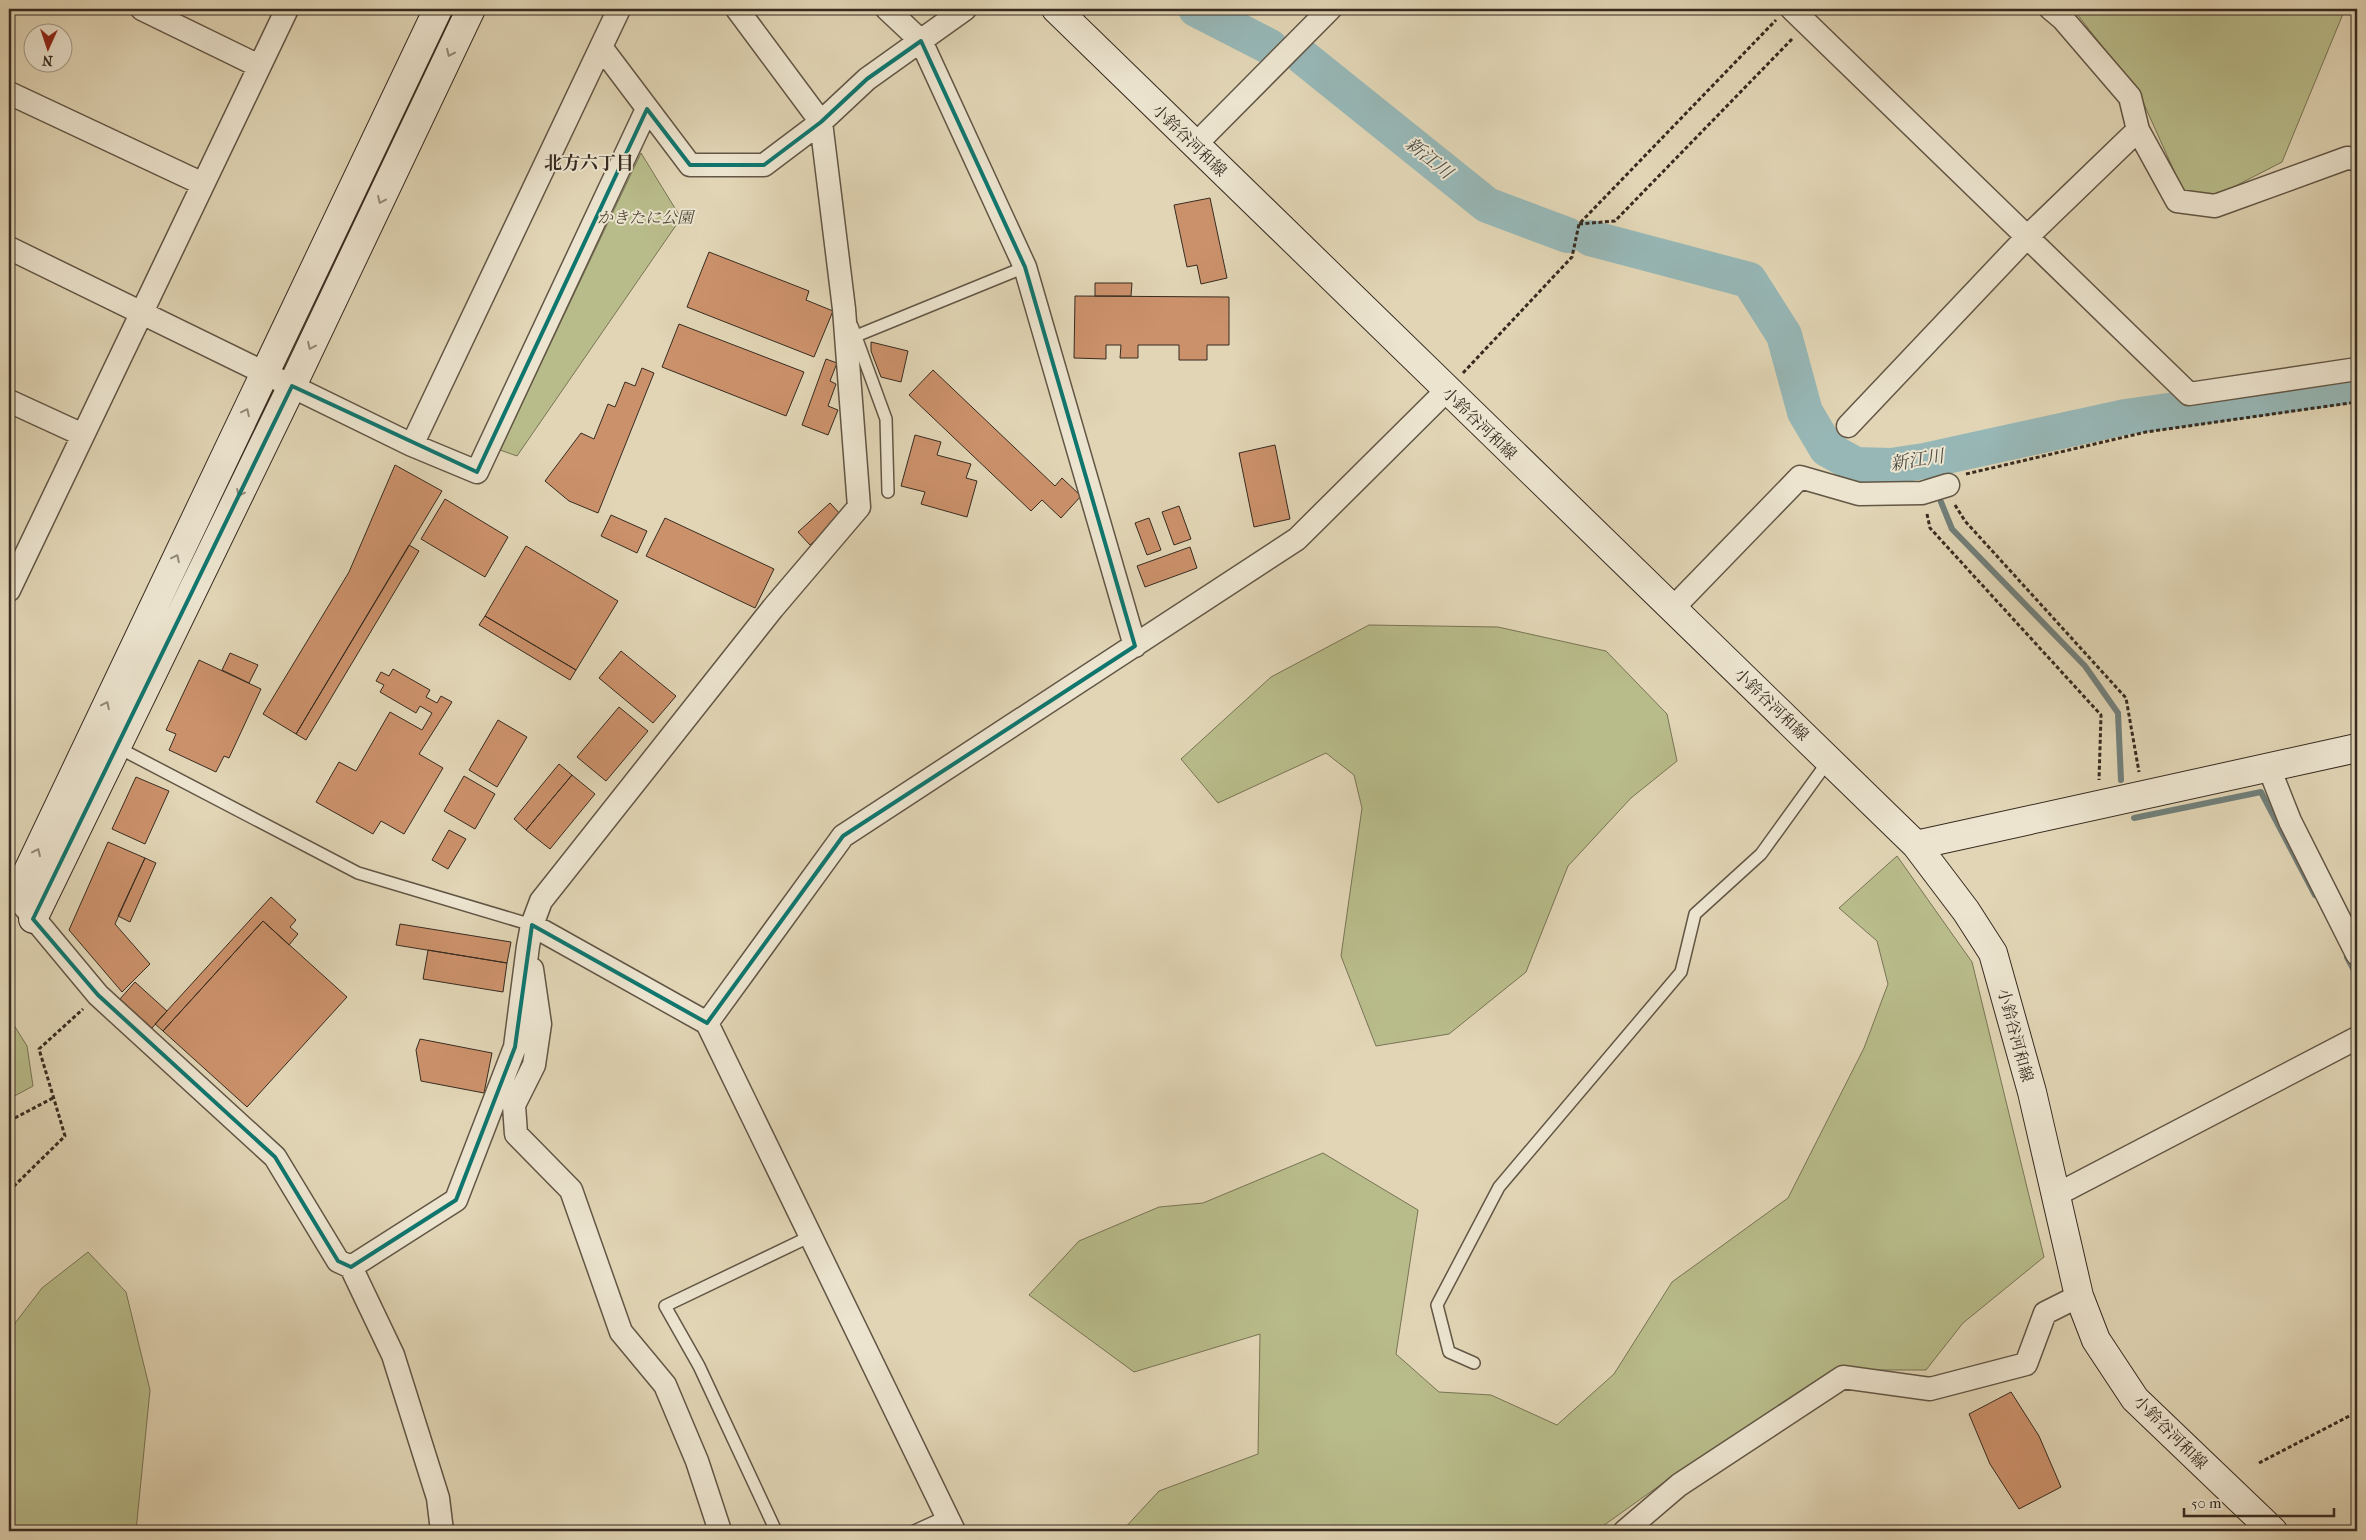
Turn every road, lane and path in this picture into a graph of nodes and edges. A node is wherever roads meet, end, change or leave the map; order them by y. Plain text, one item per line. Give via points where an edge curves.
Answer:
1 (142, 9) edge
2 (287, 9) edge
3 (438, 9) edge
4 (471, 9) edge
5 (619, 9) edge
6 (737, 9) edge
7 (887, 9) edge
8 (965, 9) edge
9 (1056, 9) edge
10 (1330, 9) edge
11 (2050, 9) edge
12 (1793, 16) edge
13 (921, 41) junction
14 (602, 47) junction
15 (259, 66) junction
16 (9, 94) edge
17 (647, 109) junction
18 (821, 122) junction
19 (2138, 130) junction
20 (1195, 145) junction
21 (2357, 160) edge
22 (203, 184) junction
23 (1578, 224) junction
24 (2027, 237) junction
25 (9, 248) edge
26 (1025, 267) junction
27 (844, 309) junction
28 (142, 313) junction
29 (856, 336) junction
30 (2357, 369) edge
31 (265, 372) junction
32 (292, 386) junction
33 (1447, 390) junction
34 (9, 401) edge
35 (2357, 402) edge
36 (1848, 426) dead end
37 (83, 435) junction
38 (412, 445) junction
39 (1948, 485) junction
40 (888, 492) dead end
41 (1922, 494) junction
42 (9, 590) edge
43 (1674, 608) junction
44 (1135, 646) junction
45 (92, 733) junction
46 (116, 747) junction
47 (2357, 748) edge
48 (1829, 760) junction
49 (2269, 768) junction
50 (2143, 795) junction
51 (2104, 804) junction
52 (1916, 845) junction
53 (12, 891) edge
54 (33, 919) junction
55 (530, 936) junction
56 (2357, 954) edge
57 (98, 995) junction
58 (707, 1023) junction
59 (2357, 1038) edge
60 (53, 1098) junction
61 (9, 1122) edge
62 (9, 1191) edge
63 (2054, 1196) junction
64 (811, 1236) junction
65 (351, 1267) junction
66 (2079, 1296) junction
67 (1474, 1363) dead end
68 (2357, 1412) edge
69 (2259, 1464) dead end
70 (951, 1524) edge
71 (442, 1531) edge
72 (720, 1531) edge
73 (776, 1531) edge
74 (914, 1531) edge
75 (1625, 1531) edge
76 (2273, 1531) edge

1 - 15 street
2 - 15 street
3 - 31 street
4 -> 32 street
5 - 14 street
6 - 18 street
7 - 13 street
8 - 13 street
9 - 20 street, 小鈴谷河和線
10 - 20 street
11 - 19 street via 2063,19 2130,98
12 - 23 path
12 - 23 path via 1615,220
12 - 24 street
13 - 18 street via 868,78
13 - 26 street
14 - 17 street
14 - 38 street
15 - 22 street
16 - 22 street
17 - 18 street via 690,165 764,165
17 - 38 street via 477,472
18 - 27 street
19 - 21 street via 2176,201 2215,206 2347,158
19 - 24 street
20 - 33 street, 小鈴谷河和線
22 - 28 street
23 - 33 path via 1572,257
24 - 30 street via 2189,394
24 - 36 street
25 - 28 street
26 - 29 lane
26 - 44 street
27 - 29 lane
27 - 55 street via 859,507 773,608 541,901
28 - 31 street
28 - 37 street
29 - 40 lane via 886,419
31 - 32 street
45 -> 31 street
32 - 38 street
32 -> 46 street
33 - 43 street, 小鈴谷河和線
33 - 44 street via 1297,539
34 - 37 street
35 - 39 path via 2146,432 1952,478
37 - 42 street
39 - 41 street
39 - 50 path via 1965,521 2126,698
41 - 43 street via 1860,494 1800,477
41 - 51 path via 1930,528 2101,715 2099,787
43 - 48 street, 小鈴谷河和線
44 - 58 street via 844,836
45 - 46 lane
53 -> 45 street
46 - 54 street
46 - 55 lane via 358,873
47 - 49 street
48 - 52 street, 小鈴谷河和線
48 - 67 lane via 1761,854 1695,914 1681,972 1499,1187 1437,1305 1449,1352
49 - 50 street
49 - 56 street via 2290,820
50 - 51 street
51 - 52 street
52 - 63 street, 小鈴谷河和線 via 1993,953 2032,1092
53 - 54 street
54 - 57 street
55 - 58 street
55 - 65 street via 514,1047 456,1200
55 - 72 street via 540,1024 534,1065 514,1106 516,1134 571,1190 621,1332 665,1385 697,1461
57 - 60 path via 39,1049
57 - 65 street via 275,1158 338,1261
58 - 64 street
59 - 63 street
60 - 61 path
60 - 62 path via 65,1136
63 - 66 street, 小鈴谷河和線
64 - 70 street
64 - 73 lane via 665,1306 699,1366
65 - 71 street via 394,1355 438,1498
66 - 75 street via 2045,1314 2026,1364 1930,1389 1843,1377 1679,1485
66 - 76 street, 小鈴谷河和線 via 2096,1340 2135,1399
68 - 69 path
70 - 74 lane

